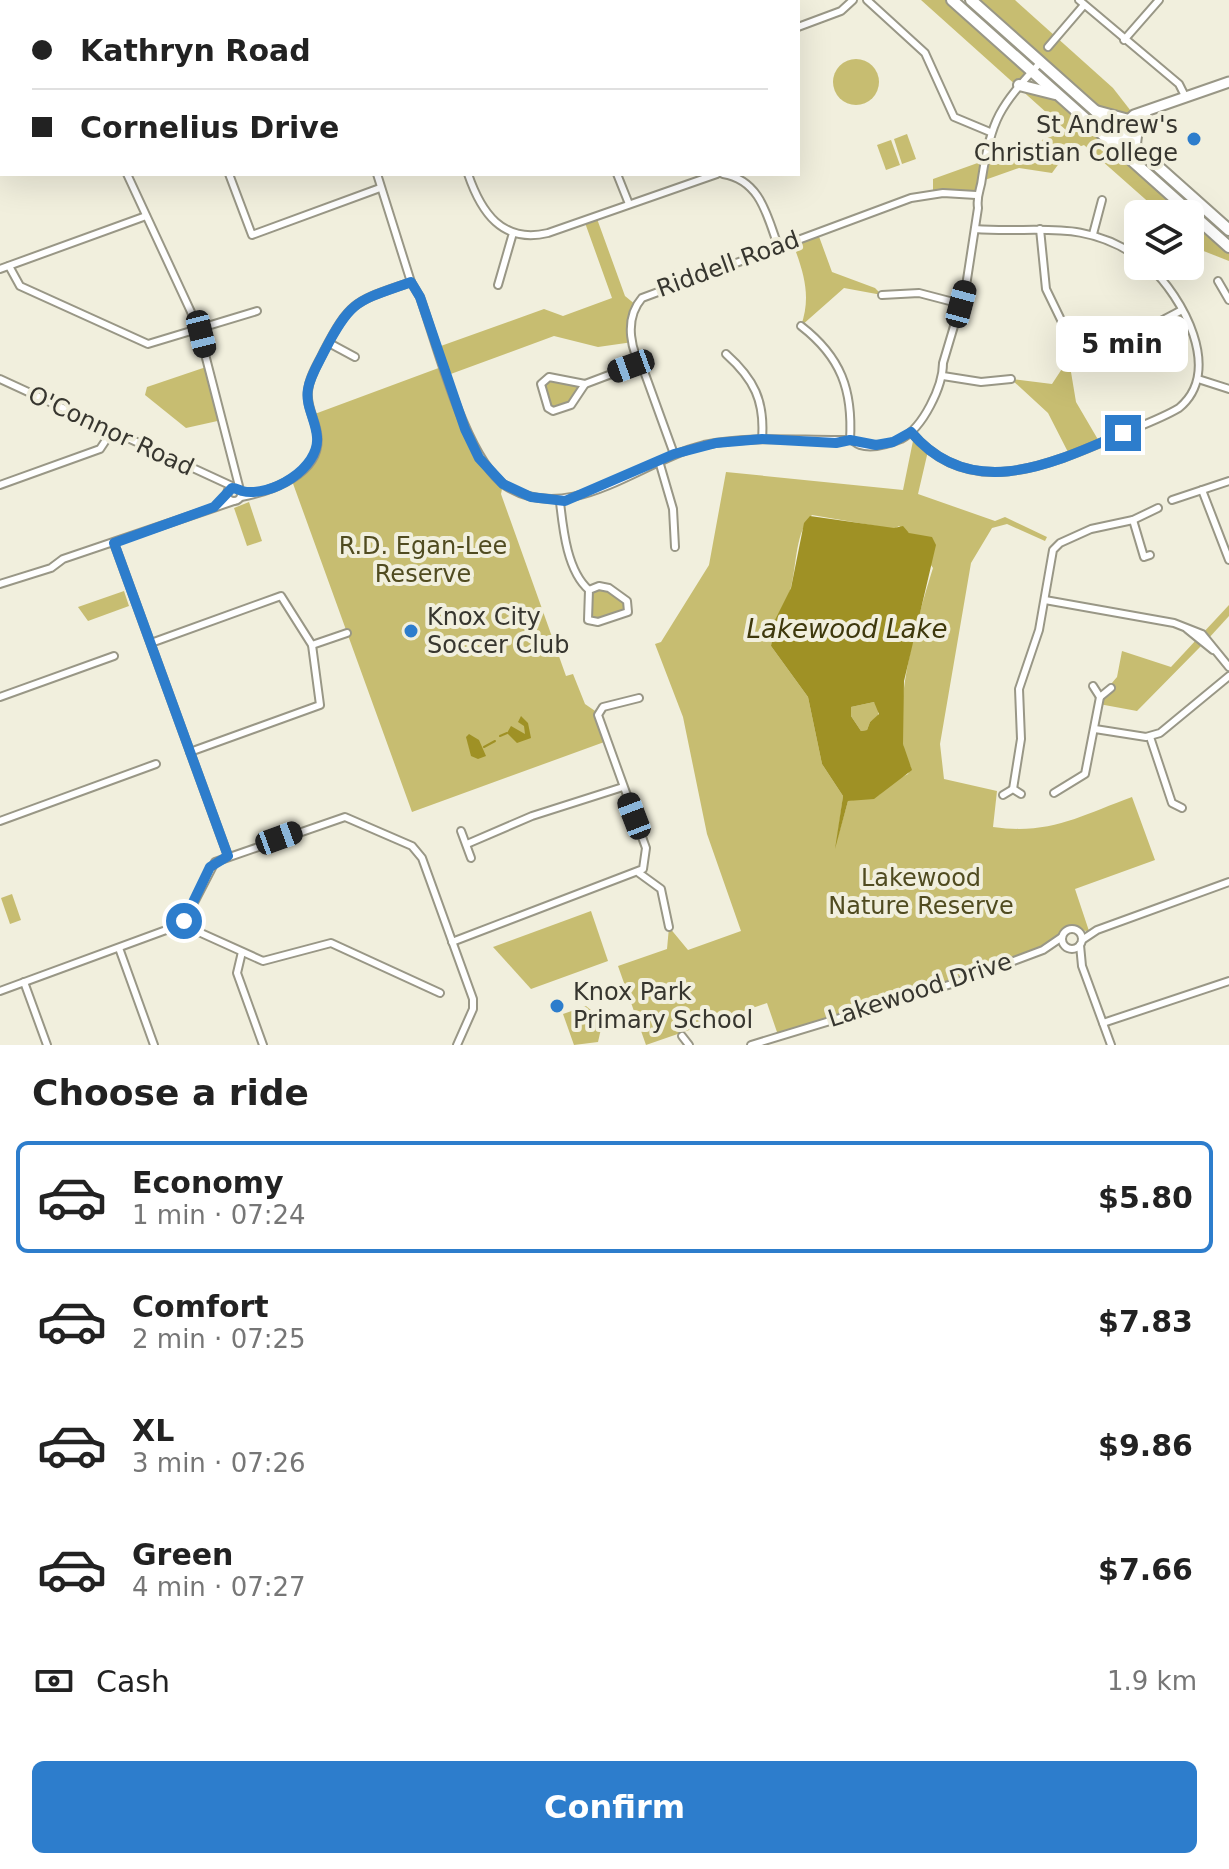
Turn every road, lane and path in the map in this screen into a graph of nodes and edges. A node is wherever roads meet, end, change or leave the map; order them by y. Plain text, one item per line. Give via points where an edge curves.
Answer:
1 (853, 0) edge
2 (867, 0) edge
3 (952, 0) edge
4 (971, 0) edge
5 (1159, 0) edge
6 (1082, 2) edge
7 (800, 26) edge
8 (1124, 40) junction
9 (1048, 47) dead end
10 (1040, 63) junction
11 (1032, 72) junction
12 (1229, 82) edge
13 (1019, 85) junction
14 (1057, 95) junction
15 (1186, 98) junction
16 (1091, 109) junction
17 (1146, 111) junction
18 (1127, 119) junction
19 (990, 132) junction
20 (1119, 133) junction
21 (1111, 143) junction
22 (1135, 148) junction
23 (128, 176) edge
24 (230, 176) edge
25 (377, 176) edge
26 (469, 176) edge
27 (618, 176) edge
28 (711, 176) edge
29 (744, 177) edge
30 (380, 188) junction
31 (976, 195) junction
32 (1102, 200) dead end
33 (629, 204) junction
34 (146, 216) junction
35 (975, 229) junction
36 (1040, 229) junction
37 (1229, 230) edge
38 (513, 233) junction
39 (1093, 234) junction
40 (778, 246) junction
41 (1229, 247) edge
42 (1124, 250) edge
43 (9, 266) junction
44 (0, 269) edge
45 (1160, 280) edge
46 (1218, 281) dead end
47 (411, 282) junction
48 (498, 285) dead end
49 (882, 295) dead end
50 (1229, 300) edge
51 (961, 304) junction
52 (1182, 310) junction
53 (257, 311) dead end
54 (801, 326) dead end
55 (198, 327) junction
56 (1146, 329) dead end
57 (329, 343) junction
58 (726, 354) dead end
59 (355, 357) dead end
60 (1079, 357) dead end
61 (638, 364) junction
62 (943, 376) junction
63 (0, 379) edge
64 (1011, 379) dead end
65 (1198, 379) junction
66 (585, 384) junction
67 (1229, 389) edge
68 (112, 431) junction
69 (911, 432) junction
70 (762, 439) junction
71 (850, 440) junction
72 (674, 454) junction
73 (659, 461) junction
74 (233, 465) junction
75 (220, 481) junction
76 (1229, 481) edge
77 (0, 485) edge
78 (1202, 490) junction
79 (235, 493) junction
80 (1172, 500) dead end
81 (560, 502) junction
82 (1158, 508) dead end
83 (1133, 520) junction
84 (115, 546) junction
85 (675, 547) dead end
86 (1146, 558) dead end
87 (1229, 560) edge
88 (0, 584) edge
89 (589, 590) junction
90 (1045, 600) junction
91 (347, 633) dead end
92 (151, 643) junction
93 (312, 645) junction
94 (114, 656) dead end
95 (1229, 667) edge
96 (1229, 676) edge
97 (1093, 686) dead end
98 (1111, 688) dead end
99 (0, 697) edge
100 (1100, 697) junction
101 (639, 698) dead end
102 (1095, 729) junction
103 (1150, 737) junction
104 (190, 752) junction
105 (156, 764) dead end
106 (1087, 769) junction
107 (1098, 771) dead end
108 (623, 787) junction
109 (1013, 789) junction
110 (1054, 793) dead end
111 (1021, 794) dead end
112 (1003, 795) dead end
113 (1172, 803) junction
114 (1182, 808) dead end
115 (1167, 811) dead end
116 (0, 821) edge
117 (461, 831) dead end
118 (467, 844) junction
119 (228, 856) junction
120 (471, 858) dead end
121 (639, 873) junction
122 (1229, 882) edge
123 (181, 924) junction
124 (669, 927) dead end
125 (1097, 930) junction
126 (1078, 932) junction
127 (1062, 937) junction
128 (452, 942) junction
129 (1081, 943) junction
130 (119, 948) junction
131 (1068, 948) junction
132 (1043, 950) junction
133 (242, 952) junction
134 (1082, 966) junction
135 (1229, 981) edge
136 (24, 982) junction
137 (0, 991) edge
138 (440, 993) dead end
139 (1103, 1023) junction
140 (682, 1036) dead end
141 (47, 1045) edge
142 (154, 1045) edge
143 (263, 1045) edge
144 (457, 1045) edge
145 (689, 1045) edge
146 (751, 1045) edge
147 (1111, 1045) edge

1 - 7 street via 841,11
2 - 19 street via 925,53 954,117
3 - 11 main road
4 - 10 main road
5 - 8 street
6 - 8 street
6 - 9 street
8 - 15 street via 1179,84
10 - 11 street
10 - 16 main road
11 - 13 street
11 - 14 main road
12 - 15 main road
13 - 14 main road
13 - 19 street
14 - 21 main road
15 - 17 main road
16 - 18 main road
16 - 20 main road
17 - 18 main road
17 - 20 main road
17 - 22 main road
18 - 20 main road
19 - 31 street
20 - 21 main road
20 - 22 main road
21 - 41 main road
22 - 37 main road
23 - 34 street
24 - 30 street via 252,235
25 - 30 street
26 - 38 street via 484,212
27 - 33 street
28 - 33 street
29 - 40 street via 759,197
30 - 47 street
31 - 35 street
31 - 40 street, Riddell Road via 911,198
32 - 39 street
33 - 38 street via 548,233
34 - 43 street
34 - 55 street
35 - 36 street
35 - 51 street
36 - 39 street
36 - 60 street via 1046,289
38 - 48 street
39 - 42 street
40 - 61 street, Riddell Road via 642,298 630,323
43 - 44 street
43 - 55 street via 20,286 145,344
45 - 52 street
46 - 50 street
47 - 57 street via 354,304
47 - 81 street via 482,463 516,491
49 - 51 street via 919,293
51 - 62 street
52 - 56 street
52 - 65 street via 1196,349
53 - 55 street
54 - 71 street via 830,352 843,375 851,403
55 - 74 street
57 - 59 street
57 - 79 street via 307,392 317,433 315,458 299,475
58 - 70 street via 757,390
61 - 66 street
61 - 72 street, Riddell Road
62 - 64 street via 981,382
62 - 69 street
63 - 68 street, O'Connor Road
65 - 67 street
65 - 69 street via 1190,397 1174,411 1036,468 960,468 933,455
66 - 66 street via 571,405 548,408 541,384 549,377
68 - 75 street, O'Connor Road
68 - 77 street via 100,449
69 - 71 street via 879,445
70 - 71 street
70 - 72 street
72 - 73 street
73 - 81 street
73 - 85 street via 673,509
74 - 75 street
74 - 79 street
75 - 79 street, O'Connor Road
76 - 78 street
78 - 80 street
78 - 87 street
79 - 84 street via 214,507
81 - 89 street via 572,561
82 - 83 street
83 - 86 street
83 - 90 street via 1099,526 1056,546
84 - 88 street
84 - 92 street
89 - 89 street via 606,586 627,601 630,610 591,621
90 - 95 street via 1158,618 1187,629
90 - 109 street via 1019,689 1021,739
91 - 93 street
92 - 93 street via 281,596
92 - 104 street
93 - 104 street via 320,705
94 - 99 street
96 - 103 street via 1168,729
97 - 100 street
98 - 100 street
100 - 102 street
101 - 108 street via 598,713
102 - 103 street
102 - 106 street
103 - 113 street
104 - 119 street
105 - 116 street
106 - 107 street
106 - 110 street via 1079,780
108 - 118 street
108 - 121 street via 647,853
109 - 111 street
109 - 112 street
113 - 114 street
113 - 115 street
117 - 118 street
118 - 120 street
119 - 123 street via 210,867
119 - 128 street via 336,817 354,819 418,852
121 - 124 street via 661,889
121 - 128 street
122 - 125 street
123 - 130 street
123 - 133 street
125 - 126 street
125 - 129 street
126 - 127 street, Lakewood Drive via 1069,930
126 - 129 street
127 - 131 street
127 - 132 street, Lakewood Drive
128 - 144 street via 474,1005
129 - 131 street, Lakewood Drive
129 - 134 street
130 - 136 street
130 - 142 street
131 - 132 street, Lakewood Drive
131 - 134 street
132 - 146 street, Lakewood Drive via 944,987
133 - 138 street via 270,961 331,943
133 - 143 street via 237,973
134 - 139 street
135 - 139 street
136 - 137 street
136 - 141 street
139 - 147 street
140 - 145 street

